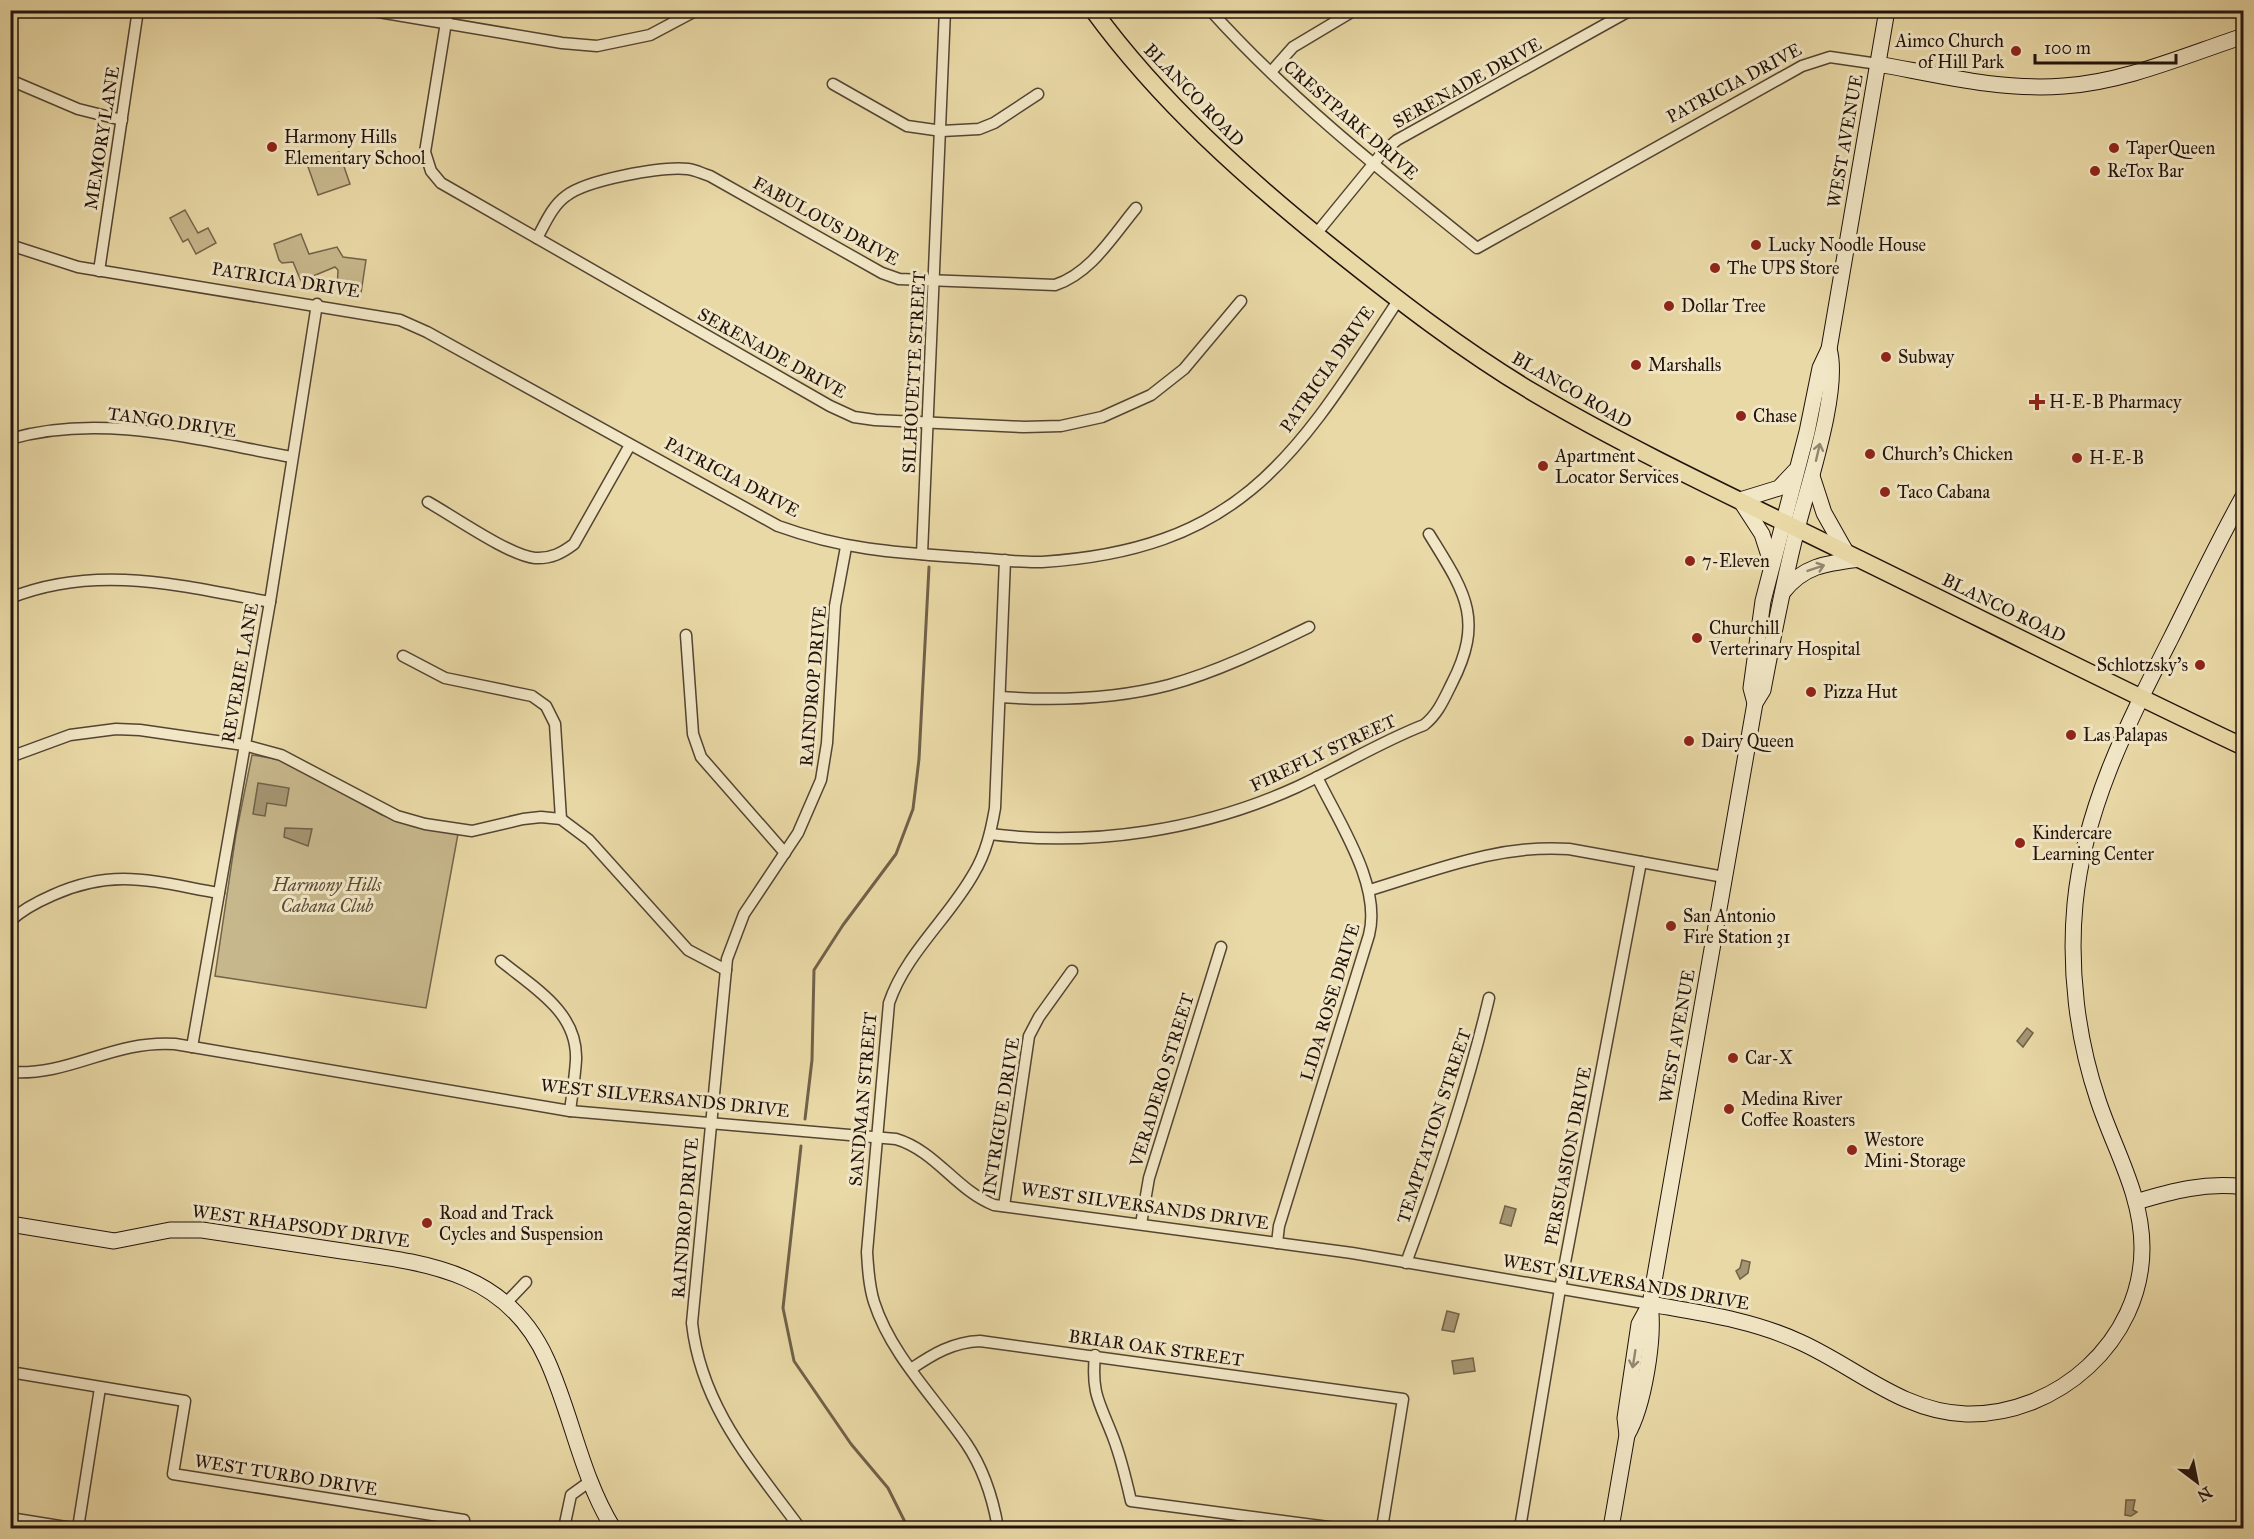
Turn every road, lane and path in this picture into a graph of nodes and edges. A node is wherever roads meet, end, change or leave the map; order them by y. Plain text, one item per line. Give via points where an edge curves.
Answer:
1 (138, 10) edge
2 (367, 10) edge
3 (448, 10) edge
4 (696, 10) edge
5 (945, 10) edge
6 (1093, 10) edge
7 (1210, 10) edge
8 (1355, 10) edge
9 (1631, 10) edge
10 (1887, 10) edge
11 (445, 24) junction
12 (2244, 36) edge
13 (1878, 64) junction
14 (1271, 72) junction
15 (10, 80) edge
16 (833, 84) dead end
17 (1038, 94) dead end
18 (122, 120) junction
19 (942, 131) junction
20 (1373, 165) junction
21 (1136, 208) dead end
22 (1316, 234) junction
23 (537, 238) junction
24 (10, 246) edge
25 (1477, 248) joint
26 (99, 270) junction
27 (935, 281) junction
28 (1399, 299) junction
29 (1241, 301) dead end
30 (317, 304) junction
31 (1829, 349) junction
32 (926, 422) junction
33 (10, 439) edge
34 (630, 445) junction
35 (292, 457) junction
36 (1797, 468) junction
37 (1811, 475) junction
38 (2244, 495) edge
39 (1740, 501) junction
40 (428, 502) dead end
41 (1790, 525) junction
42 (1430, 534) dead end
43 (846, 547) junction
44 (922, 555) junction
45 (1853, 556) junction
46 (1005, 560) junction
47 (1771, 562) junction
48 (1781, 595) junction
49 (10, 598) edge
50 (270, 602) junction
51 (1309, 627) dead end
52 (686, 635) dead end
53 (403, 656) dead end
54 (1000, 697) junction
55 (2141, 698) junction
56 (1755, 703) junction
57 (244, 745) junction
58 (2244, 747) edge
59 (10, 757) edge
60 (1317, 777) junction
61 (561, 819) junction
62 (990, 834) junction
63 (785, 853) junction
64 (1641, 862) junction
65 (1724, 877) junction
66 (1370, 890) junction
67 (219, 893) junction
68 (10, 921) edge
69 (1221, 947) dead end
70 (501, 961) dead end
71 (726, 970) junction
72 (1072, 971) dead end
73 (1489, 998) dead end
74 (192, 1047) junction
75 (10, 1072) edge
76 (570, 1111) junction
77 (710, 1123) junction
78 (876, 1137) junction
79 (2244, 1187) edge
80 (2136, 1202) junction
81 (1004, 1206) junction
82 (10, 1224) edge
83 (1141, 1224) junction
84 (1277, 1244) junction
85 (1406, 1263) junction
86 (526, 1282) dead end
87 (1560, 1289) junction
88 (506, 1303) junction
89 (1650, 1304) junction
90 (1095, 1355) junction
91 (911, 1369) junction
92 (10, 1372) edge
93 (100, 1388) junction
94 (588, 1482) junction
95 (10, 1518) edge
96 (464, 1520) dead end
97 (72, 1528) edge
98 (78, 1528) edge
99 (564, 1528) edge
100 (613, 1528) edge
101 (800, 1528) edge
102 (998, 1528) edge
103 (1336, 1528) edge
104 (1382, 1528) edge
105 (1520, 1528) edge
106 (1611, 1528) edge

1 - 18 street, MEMORY LANE
2 - 11 street
3 - 11 street
4 - 11 street via 650,35 597,45
5 - 19 street, SILHOUETTE STREET
6 - 22 main road, BLANCO ROAD via 1114,40 1226,157
7 - 14 street, CRESTPARK DRIVE
8 - 14 street via 1293,47
9 - 20 street, SERENADE DRIVE via 1397,140
10 - 13 street, WEST AVENUE
11 - 23 street, SERENADE DRIVE via 425,137 429,167 441,183
12 - 13 street, PATRICIA DRIVE via 2106,80 2064,86 1996,85
13 - 25 street, PATRICIA DRIVE via 1830,57 1802,66
13 - 31 street, WEST AVENUE
14 - 20 street, CRESTPARK DRIVE
15 - 18 street via 78,109
16 - 19 street via 907,126
17 - 19 street via 986,126
18 - 26 street, MEMORY LANE
19 - 27 street, SILHOUETTE STREET
20 - 22 street, SERENADE DRIVE
20 - 25 street, CRESTPARK DRIVE
21 - 27 street, FABULOUS DRIVE via 1090,264 1055,285
22 - 28 main road, BLANCO ROAD
23 - 27 street, FABULOUS DRIVE via 555,208 576,189 596,181 688,170 710,176 882,273 899,279
23 - 32 street, SERENADE DRIVE via 830,406 855,417
24 - 26 street, PATRICIA DRIVE
26 - 30 street, PATRICIA DRIVE
27 - 32 street, SILHOUETTE STREET
28 - 39 main road, BLANCO ROAD via 1545,399
28 - 46 street, PATRICIA DRIVE via 1303,440 1239,500 1181,535 1146,547 1107,556 1040,562
29 - 32 street, SERENADE DRIVE via 1184,369 1151,395 1102,417 1061,426
30 - 34 street, PATRICIA DRIVE via 414,326
30 - 35 street, REVERIE LANE
31 - 36 street, WEST AVENUE via 1820,368
37 -> 31 street, WEST AVENUE via 1834,364
32 - 44 street, SILHOUETTE STREET
33 - 35 street, TANGO DRIVE via 54,431 128,429
34 - 40 street via 574,544 548,558 515,551
34 - 43 street, PATRICIA DRIVE via 778,526
35 - 50 street, REVERIE LANE
36 - 39 street via 1779,488
36 - 41 street, WEST AVENUE
37 - 41 street, WEST AVENUE
37 - 45 street via 1824,513
38 - 55 street, WEST SILVERSANDS DRIVE
39 - 41 main road, BLANCO ROAD
39 - 47 street via 1762,534
41 - 45 main road, BLANCO ROAD
41 - 47 street, WEST AVENUE
41 - 48 street, WEST AVENUE
42 - 60 street, FIREFLY STREET via 1460,585 1466,603 1469,635 1461,665 1439,710 1424,725
43 - 44 street, PATRICIA DRIVE
43 - 63 street, RAINDROP DRIVE via 832,633 825,761 812,806
44 - 46 street, PATRICIA DRIVE
48 -> 45 street via 1794,578 1810,569
45 - 55 main road, BLANCO ROAD
46 - 54 street, SANDMAN STREET
47 - 56 street, WEST AVENUE via 1751,688
48 - 56 street, WEST AVENUE via 1763,690
49 - 50 street via 62,583 118,578
50 - 57 street, REVERIE LANE
51 - 54 street via 1220,668 1169,685 1100,697
52 - 63 street via 693,734 701,757
53 - 61 street via 444,678 532,696 546,706 555,724
54 - 62 street, SANDMAN STREET via 995,808
55 - 58 main road, BLANCO ROAD
55 - 80 street, WEST SILVERSANDS DRIVE via 2106,774 2088,829 2075,903 2074,939 2077,1008 2086,1062
56 - 65 street, WEST AVENUE
57 - 59 street via 116,729 70,735
57 - 61 street via 297,762 412,821 465,831 523,819
57 - 67 street, REVERIE LANE
60 - 62 street, FIREFLY STREET via 1216,816 1156,830 1110,836
60 - 66 street, LIDA ROSE DRIVE
61 - 71 street via 589,840 688,951
62 - 78 street, SANDMAN STREET via 966,886 904,969 893,991 885,1019
63 - 71 street, RAINDROP DRIVE via 744,914
64 - 65 street
64 - 66 street via 1569,849 1523,848 1480,856
64 - 87 street, PERSUASION DRIVE
65 - 89 street, WEST AVENUE
66 - 84 street, LIDA ROSE DRIVE via 1373,909 1369,935 1279,1226
67 - 68 street via 133,878 106,878 74,886 33,904
67 - 74 street, REVERIE LANE
69 - 83 street, VERADERO STREET via 1149,1178
70 - 76 street via 549,999 572,1032 576,1060
71 - 77 street, RAINDROP DRIVE
72 - 81 street, INTRIGUE DRIVE via 1029,1036
73 - 85 street, TEMPTATION STREET via 1459,1105
74 - 75 street, WEST SILVERSANDS DRIVE via 159,1043 128,1046 57,1069
74 - 76 street, WEST SILVERSANDS DRIVE
76 - 77 street, WEST SILVERSANDS DRIVE
77 - 78 street, WEST SILVERSANDS DRIVE
77 - 101 street, RAINDROP DRIVE via 693,1302 694,1346 712,1400 740,1447
78 - 81 street, WEST SILVERSANDS DRIVE via 911,1144 972,1194
78 - 91 street, SANDMAN STREET via 867,1232 868,1272 882,1320
79 - 80 street via 2189,1188
80 - 89 street, WEST SILVERSANDS DRIVE via 2142,1241 2140,1267 2132,1301 2116,1333 2094,1362 2067,1385 2038,1400 2001,1411 1965,1414 1929,1409 1896,1396 1798,1340 1743,1322
81 - 83 street, WEST SILVERSANDS DRIVE
82 - 88 street, WEST RHAPSODY DRIVE via 114,1240 192,1229 415,1262 456,1273 482,1285
83 - 84 street, WEST SILVERSANDS DRIVE
84 - 85 street, WEST SILVERSANDS DRIVE
85 - 87 street, WEST SILVERSANDS DRIVE
86 - 88 street
87 - 89 street, WEST SILVERSANDS DRIVE
87 - 105 street, PERSUASION DRIVE
88 - 94 street, WEST RHAPSODY DRIVE via 527,1325 547,1359
89 - 106 street, WEST AVENUE via 1653,1326 1636,1419 1627,1435
90 - 91 street, BRIAR OAK STREET via 969,1341 940,1351
90 - 103 street via 1096,1397 1113,1437 1131,1501
90 - 104 street, BRIAR OAK STREET via 1403,1399
91 - 102 street, SANDMAN STREET via 967,1445 988,1492
92 - 93 street, WEST TURBO DRIVE
93 - 96 street, WEST TURBO DRIVE via 185,1401 173,1474
93 - 98 street
94 - 99 street via 571,1495
94 - 100 street, WEST RHAPSODY DRIVE
95 - 97 street

